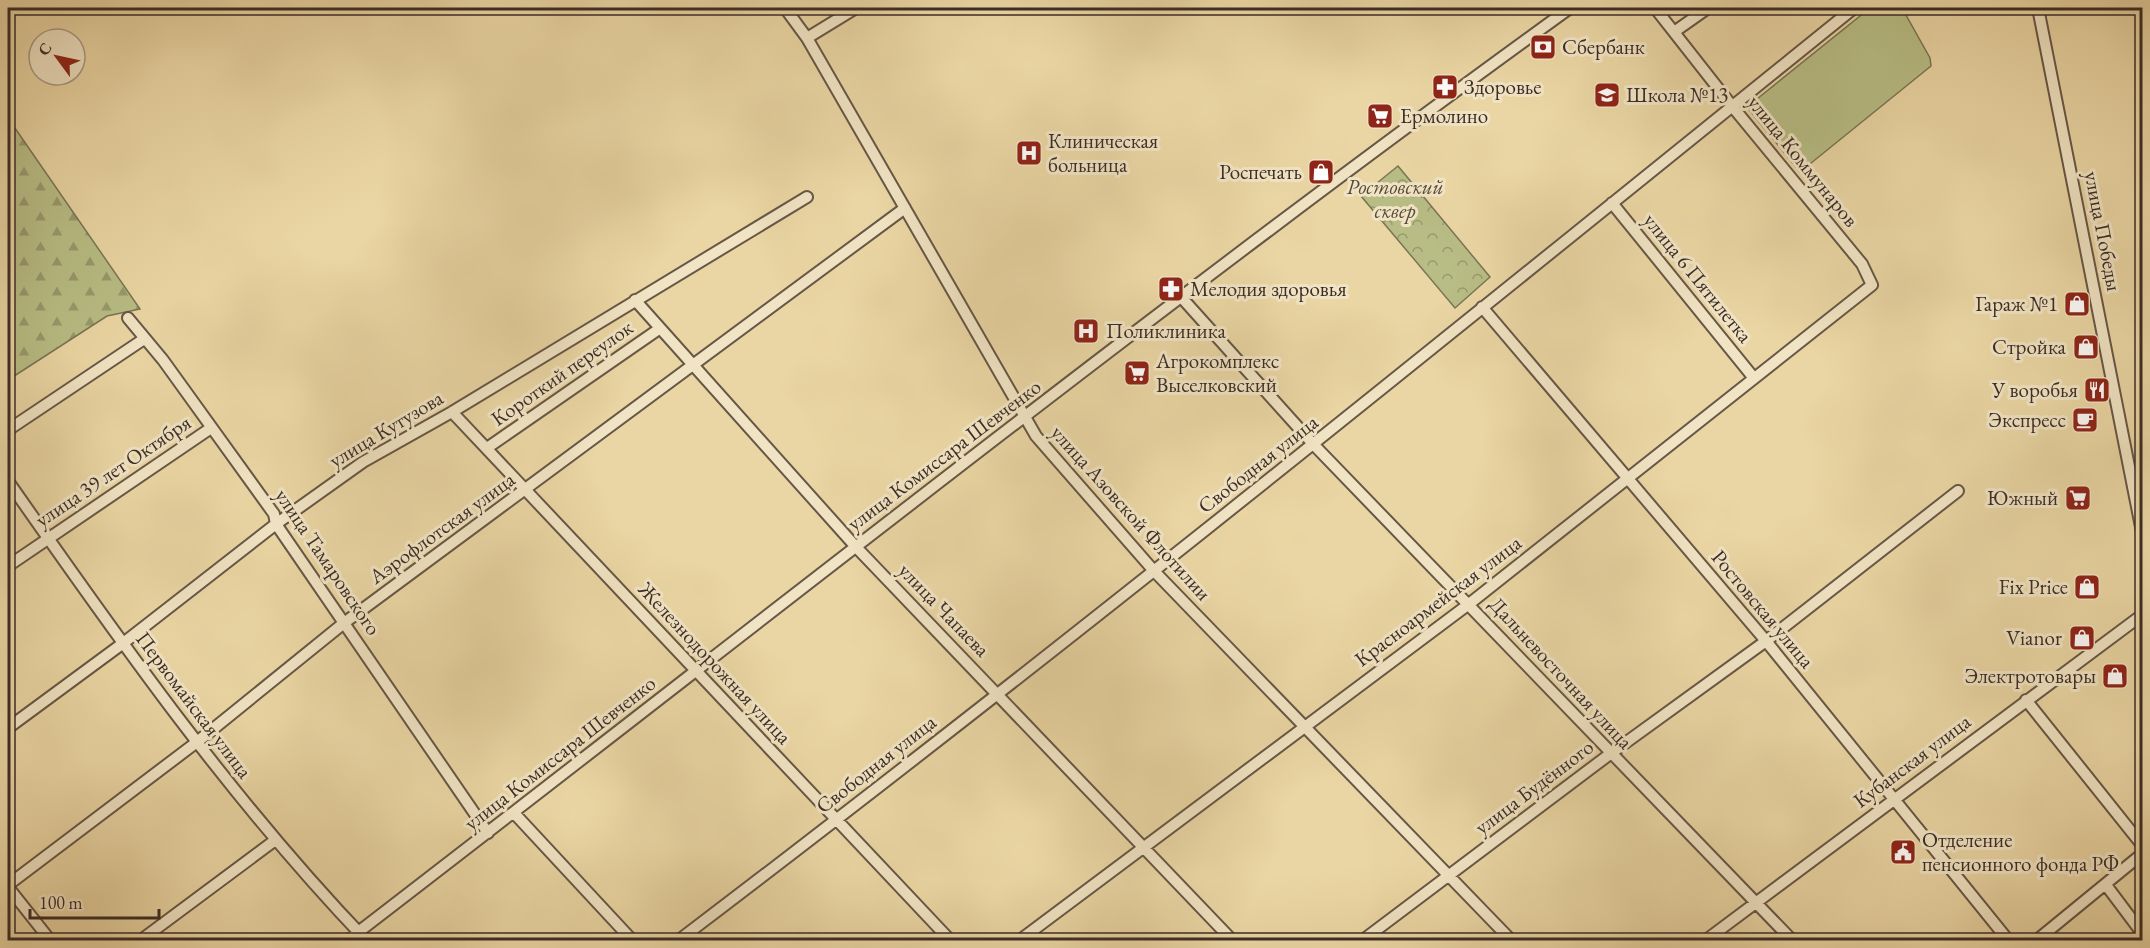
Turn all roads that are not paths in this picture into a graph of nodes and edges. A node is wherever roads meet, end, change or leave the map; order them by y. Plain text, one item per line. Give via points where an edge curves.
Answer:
1 (785, 8) edge
2 (856, 8) edge
3 (1570, 8) edge
4 (1656, 8) edge
5 (1708, 8) edge
6 (1854, 8) edge
7 (2038, 8) edge
8 (1674, 32) junction
9 (809, 41) junction
10 (1732, 106) junction
11 (807, 197) dead end
12 (1612, 204) junction
13 (905, 208) junction
14 (1872, 285) joint
15 (1182, 298) junction
16 (635, 300) junction
17 (1482, 307) junction
18 (128, 318) dead end
19 (659, 330) junction
20 (144, 339) junction
21 (692, 364) junction
22 (1753, 377) junction
23 (452, 412) junction
24 (1024, 418) junction
25 (211, 428) junction
26 (8, 430) edge
27 (1314, 445) junction
28 (487, 448) junction
29 (1627, 477) junction
30 (8, 481) edge
31 (527, 490) junction
32 (1958, 491) dead end
33 (276, 524) junction
34 (2142, 532) edge
35 (48, 539) junction
36 (856, 547) junction
37 (8, 566) edge
38 (1154, 571) junction
39 (1469, 604) junction
40 (2142, 615) edge
41 (344, 623) junction
42 (1766, 641) junction
43 (122, 644) junction
44 (696, 672) junction
45 (998, 693) junction
46 (2026, 700) junction
47 (8, 728) edge
48 (1303, 728) junction
49 (197, 742) junction
50 (1610, 754) junction
51 (1894, 799) junction
52 (513, 813) junction
53 (835, 822) junction
54 (488, 833) junction
55 (274, 841) junction
56 (2142, 845) edge
57 (1145, 849) junction
58 (2142, 854) edge
59 (1449, 877) junction
60 (2106, 885) junction
61 (8, 886) edge
62 (1756, 903) junction
63 (2142, 933) edge
64 (362, 937) edge
65 (50, 940) edge
66 (141, 940) edge
67 (348, 940) edge
68 (632, 940) edge
69 (679, 940) edge
70 (950, 940) edge
71 (1020, 940) edge
72 (1232, 940) edge
73 (1363, 940) edge
74 (1511, 940) edge
75 (1706, 940) edge
76 (1792, 940) edge
77 (2008, 940) edge
78 (2037, 940) edge

1 - 9 street, улица Азовской Флотилии
2 - 9 street
3 - 15 street, улица Комиссара Шевченко
4 - 8 street, улица Коммунаров
5 - 8 street
6 - 10 street, Свободная улица
7 - 34 street, улица Победы
8 - 10 street, улица Коммунаров
9 - 13 street, улица Азовской Флотилии
10 - 12 street, Свободная улица
10 - 14 street, улица Коммунаров via 1862,264
11 - 16 street, улица Кутузова
12 - 17 street, Свободная улица
12 - 22 street, улица 6 Пятилетка
13 - 21 street, Аэрофлотская улица
13 - 24 street, улица Азовской Флотилии
14 - 22 street, Красноармейская улица
15 - 24 street, улица Комиссара Шевченко
15 - 27 street, Дальневосточная улица
16 - 19 street, улица Чапаева
16 - 23 street, улица Кутузова
17 - 27 street, Свободная улица
17 - 29 street, Ростовская улица
18 - 20 street, улица Тамаровского
19 - 21 street, улица Чапаева
19 - 28 street, Короткий переулок
20 - 25 street, улица Тамаровского
20 - 26 street
21 - 31 street, Аэрофлотская улица
21 - 36 street, улица Чапаева
22 - 29 street, Красноармейская улица
23 - 28 street, Железнодорожная улица
23 - 33 street, улица Кутузова via 363,462
24 - 36 street, улица Комиссара Шевченко
24 - 38 street, улица Азовской Флотилии
25 - 33 street, улица Тамаровского via 274,514
25 - 35 street, улица 39 лет Октября
27 - 38 street, Свободная улица
27 - 39 street, Дальневосточная улица
28 - 31 street, Железнодорожная улица
29 - 39 street, Красноармейская улица
29 - 42 street, Ростовская улица
30 - 35 street, Первомайская улица
31 - 41 street, Аэрофлотская улица
31 - 44 street, Железнодорожная улица
32 - 42 street, улица Будённого
33 - 41 street, улица Тамаровского
33 - 43 street, улица Кутузова
35 - 37 street, улица 39 лет Октября
35 - 43 street, Первомайская улица
36 - 44 street, улица Комиссара Шевченко
36 - 45 street, улица Чапаева
38 - 45 street, Свободная улица
38 - 48 street, улица Азовской Флотилии
39 - 48 street, Красноармейская улица
39 - 50 street, Дальневосточная улица
40 - 46 street, Кубанская улица
41 - 49 street, Аэрофлотская улица
41 - 54 street, улица Тамаровского
42 - 50 street, улица Будённого
42 - 51 street, Ростовская улица
43 - 47 street, улица Кутузова
43 - 49 street, Первомайская улица
44 - 52 street, улица Комиссара Шевченко
44 - 53 street, Железнодорожная улица
45 - 53 street, Свободная улица
45 - 57 street, улица Чапаева
46 - 51 street, Кубанская улица
46 - 56 street
48 - 57 street, Красноармейская улица
48 - 59 street, улица Азовской Флотилии
49 - 55 street, Первомайская улица
49 - 61 street, Аэрофлотская улица
50 - 59 street, улица Будённого
50 - 62 street, Дальневосточная улица
51 - 62 street, Кубанская улица
51 - 77 street, Ростовская улица
52 - 54 street, улица Комиссара Шевченко
52 - 68 street
53 - 69 street, Свободная улица
53 - 70 street, Железнодорожная улица
54 - 64 street, улица Комиссара Шевченко
55 - 64 street, Первомайская улица
55 - 66 street
57 - 71 street, Красноармейская улица
57 - 72 street, улица Чапаева
58 - 60 street
59 - 73 street, улица Будённого
59 - 74 street, улица Азовской Флотилии
60 - 63 street
60 - 78 street
61 - 65 street
62 - 75 street, Кубанская улица
62 - 76 street, Дальневосточная улица
64 - 67 street, улица Комиссара Шевченко

